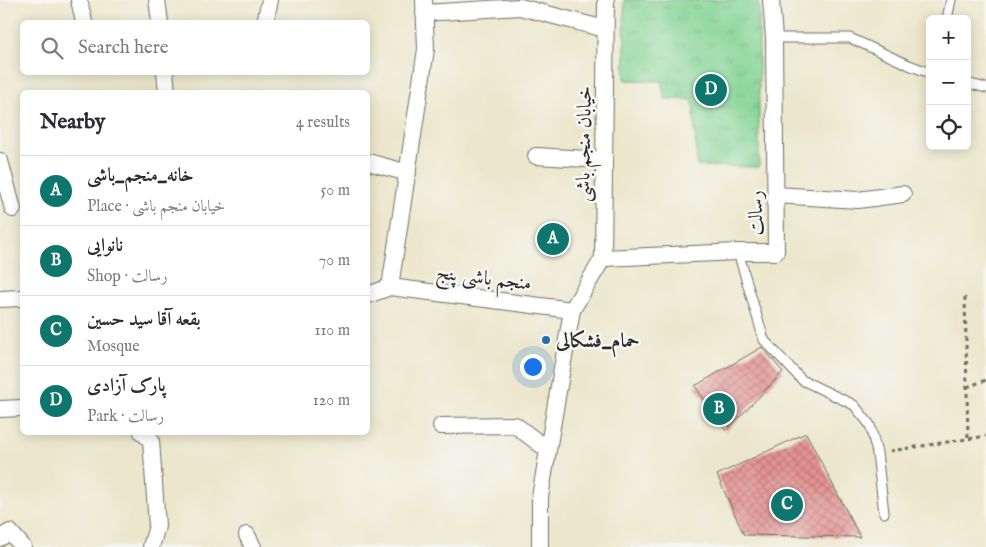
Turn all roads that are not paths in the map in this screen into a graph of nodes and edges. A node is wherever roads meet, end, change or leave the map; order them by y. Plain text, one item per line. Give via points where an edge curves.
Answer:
1 (79, 0) edge
2 (157, 0) edge
3 (270, 0) edge
4 (606, 0) edge
5 (771, 0) edge
6 (951, 0) edge
7 (424, 7) edge
8 (948, 15) edge
9 (84, 20) edge
10 (160, 20) edge
11 (265, 20) edge
12 (605, 29) junction
13 (774, 38) junction
14 (926, 71) edge
15 (165, 75) edge
16 (971, 84) edge
17 (986, 88) edge
18 (167, 90) edge
19 (536, 156) dead end
20 (604, 160) junction
21 (0, 161) edge
22 (370, 163) edge
23 (408, 173) junction
24 (903, 194) dead end
25 (776, 195) junction
26 (13, 208) dead end
27 (738, 252) junction
28 (603, 258) junction
29 (390, 287) junction
30 (370, 294) edge
31 (20, 298) edge
32 (0, 299) edge
33 (572, 310) junction
34 (20, 408) edge
35 (0, 409) edge
36 (442, 426) dead end
37 (145, 435) edge
38 (548, 450) junction
39 (884, 513) dead end
40 (3, 530) edge
41 (23, 547) edge
42 (151, 547) edge
43 (540, 547) edge

1 - 9 street
2 - 10 street
3 - 11 street
4 - 12 street, خیابان منجم باشی
5 - 13 street, رسالت
6 - 8 lane
7 - 12 street via 520,7
7 - 23 street via 426,49
12 - 20 street, خیابان منجم باشی
13 - 14 lane via 850,38
13 - 25 street, رسالت
15 - 18 street
16 - 17 lane
19 - 20 street
20 - 28 street, خیابان منجم باشی
21 - 26 street
22 - 23 street
23 - 29 street
24 - 25 street via 858,200
25 - 27 street, رسالت via 776,252
27 - 28 street, رسالت
27 - 39 lane via 764,340 802,380 854,405 870,425 877,452
28 - 33 street
29 - 30 street
29 - 33 street, منجم باشی پنج
31 - 32 street
33 - 38 street
34 - 35 street
36 - 38 street via 516,425
37 - 42 street via 151,440 157,526
38 - 43 street via 540,497
40 - 41 street

